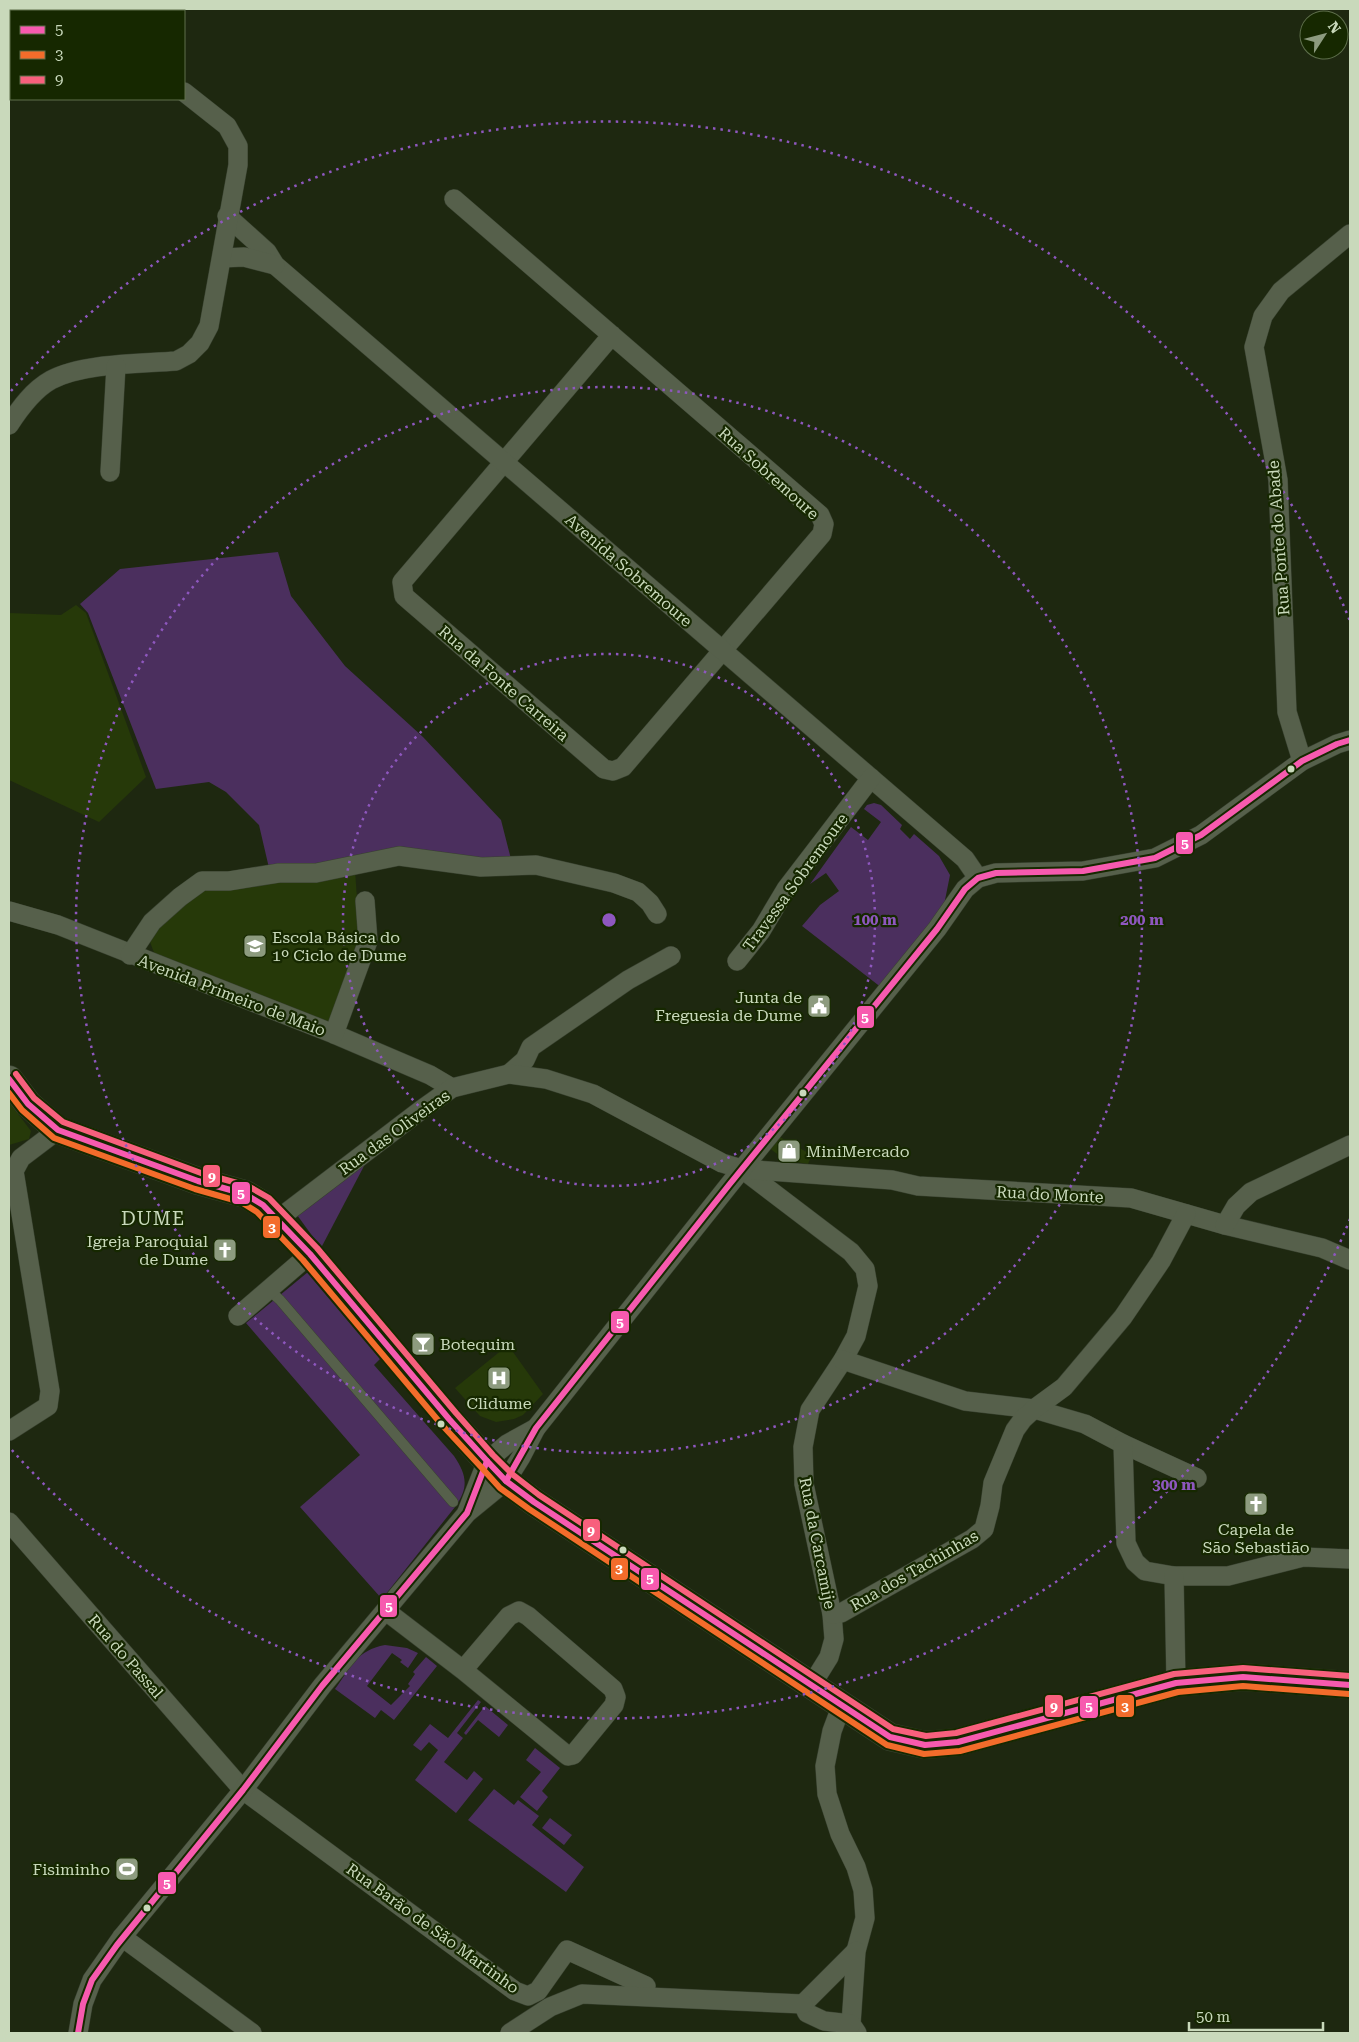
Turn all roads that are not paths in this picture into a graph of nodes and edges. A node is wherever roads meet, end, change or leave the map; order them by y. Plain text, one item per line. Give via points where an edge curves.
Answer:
1 (185, 93) edge
2 (454, 199) dead end
3 (228, 216) junction
4 (1350, 234) edge
5 (222, 258) junction
6 (275, 265) junction
7 (612, 335) junction
8 (116, 366) junction
9 (9, 425) edge
10 (503, 462) junction
11 (110, 472) dead end
12 (722, 650) junction
13 (1350, 740) edge
14 (1302, 761) junction
15 (871, 778) junction
16 (978, 878) junction
17 (365, 901) dead end
18 (9, 911) edge
19 (657, 914) dead end
20 (130, 955) junction
21 (671, 956) dead end
22 (737, 962) dead end
23 (334, 1034) junction
24 (509, 1074) junction
25 (9, 1080) edge
26 (452, 1088) junction
27 (58, 1130) junction
28 (1350, 1145) edge
29 (15, 1156) edge
30 (742, 1169) junction
31 (1186, 1214) junction
32 (278, 1219) junction
33 (1225, 1225) junction
34 (310, 1254) junction
35 (1350, 1260) edge
36 (269, 1290) junction
37 (238, 1316) dead end
38 (844, 1360) junction
39 (1034, 1409) junction
40 (536, 1428) junction
41 (9, 1431) edge
42 (1123, 1444) junction
43 (487, 1461) junction
44 (1197, 1478) dead end
45 (506, 1481) junction
46 (460, 1508) junction
47 (9, 1522) edge
48 (1350, 1559) edge
49 (1174, 1576) junction
50 (386, 1611) junction
51 (832, 1614) junction
52 (463, 1670) junction
53 (1176, 1683) junction
54 (812, 1686) junction
55 (1350, 1686) edge
56 (841, 1707) junction
57 (243, 1790) junction
58 (122, 1937) junction
59 (856, 1951) junction
60 (646, 1986) dead end
61 (803, 2004) junction
62 (854, 2028) edge
63 (78, 2033) edge
64 (252, 2033) edge
65 (510, 2033) edge

1 - 3 street via 227,126 238,146 238,165
2 - 7 street, Rua Sobremoure
3 - 5 street
3 - 6 street, Avenida Sobremoure via 267,252
4 - 14 street, Rua Ponte do Abade via 1281,291 1263,316 1254,347 1278,480 1287,712
5 - 6 street, Avenida Sobremoure via 244,257
5 - 8 street via 209,326 200,343 176,362
6 - 10 street, Avenida Sobremoure
7 - 10 street
7 - 12 street, Rua Sobremoure via 820,515 824,524 822,534
8 - 9 street via 75,370 50,381 23,404
8 - 11 street
10 - 12 street, Avenida Sobremoure
10 - 12 street, Rua da Fonte Carreira via 402,582 404,596 604,769 623,768
12 - 15 street, Avenida Sobremoure
13 - 14 street
14 - 16 street via 1201,835 1155,858 1083,871 996,873
15 - 16 street, Avenida Sobremoure via 965,859
15 - 22 street, Travessa Sobremoure via 786,889 762,932
16 - 30 street via 965,889 937,930
17 - 23 street via 368,941
18 - 20 street, Avenida Primeiro de Maio via 58,925
19 - 20 street via 650,902 638,892 536,865 481,867 399,856 316,873 279,873 229,881 202,881 152,922
20 - 23 street, Avenida Primeiro de Maio
21 - 24 street via 628,980 530,1047 524,1060
23 - 26 street, Avenida Primeiro de Maio via 430,1075
24 - 26 street, Rua das Oliveiras
24 - 30 street, Rua das Oliveiras via 546,1079 593,1094 722,1163
25 - 27 street via 28,1104
26 - 32 street, Rua das Oliveiras
27 - 29 street
27 - 32 street via 198,1181 246,1194
28 - 33 street via 1251,1192 1236,1206
29 - 41 street via 14,1171 50,1391 48,1406
30 - 31 street, Rua do Monte via 892,1180 918,1186 1130,1198
30 - 38 street, Rua da Carcamije via 851,1252 865,1269 868,1286 856,1336
30 - 40 street
31 - 33 street, Rua do Monte
31 - 39 street, Rua dos Tachinhas via 1161,1261 1123,1317 1064,1387
32 - 34 street
33 - 35 street, Rua do Monte via 1322,1248
34 - 36 street
34 - 43 street
36 - 37 street
36 - 46 lane
38 - 39 street via 965,1402
38 - 51 street, Rua da Carcamije via 810,1410 803,1447 804,1484
39 - 42 street via 1085,1424
39 - 51 street, Rua dos Tachinhas via 1016,1430 997,1474 984,1529 841,1613
40 - 43 street via 507,1444
40 - 45 street
42 - 44 street
42 - 49 street via 1126,1543 1135,1562 1145,1571
43 - 45 street
43 - 46 street
45 - 46 street
45 - 54 street
46 - 50 street
47 - 57 street, Rua do Passal
48 - 49 street via 1303,1557 1228,1576
49 - 53 street
50 - 52 street
50 - 57 street via 322,1686
51 - 54 street, Rua da Carcamije via 834,1639 829,1657
52 - 52 street via 568,1756 573,1755 614,1705 616,1697 613,1689 528,1616 518,1612 509,1616
53 - 55 street via 1243,1677
53 - 56 street via 958,1742 925,1745 890,1737
54 - 56 street
56 - 59 street via 825,1766 828,1794 840,1834 856,1866 863,1890 865,1918
57 - 58 street
57 - 60 street, Rua Barão de São Martinho via 515,1991 528,1996 538,1991 567,1950
58 - 63 street via 92,1980 83,2004
58 - 64 street
59 - 61 street
59 - 62 street
61 - 62 street via 807,2014
61 - 65 street via 582,1994 550,2007

